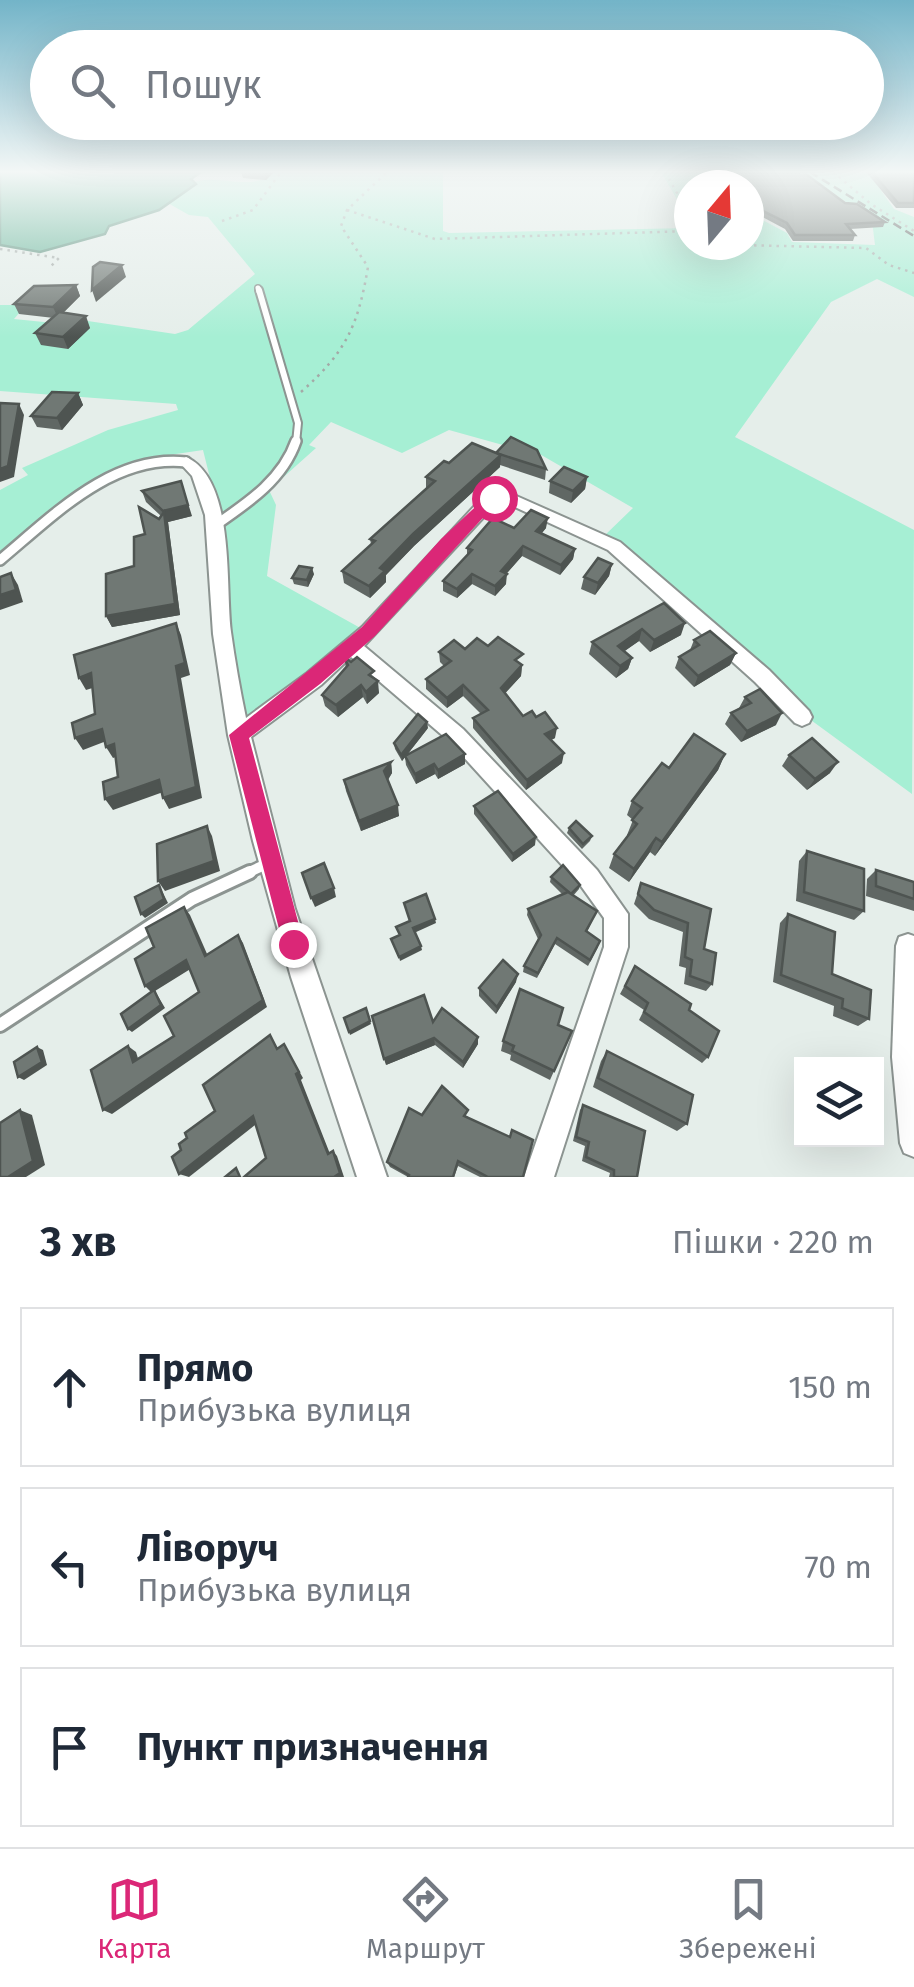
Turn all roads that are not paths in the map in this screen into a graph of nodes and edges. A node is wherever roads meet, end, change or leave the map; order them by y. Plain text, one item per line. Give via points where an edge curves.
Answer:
1 (258, 288) dead end
2 (186, 462) joint
3 (217, 524) junction
4 (0, 560) edge
5 (352, 647) junction
6 (802, 717) dead end
7 (238, 735) junction
8 (272, 862) junction
9 (908, 946) dead end
10 (911, 995) edge
11 (0, 1025) edge
12 (914, 1143) edge
13 (372, 1177) edge
14 (539, 1177) edge

1 - 3 lane via 285,361 288,402 299,431 294,450 254,498
2 - 3 street via 200,472
2 - 4 lane via 157,458 120,471
3 - 7 street via 222,636
5 - 6 street via 477,512 505,496 614,546
5 - 7 street
5 - 14 street via 456,735 616,914 616,947
7 - 8 street
8 - 11 lane via 192,899
8 - 13 street via 320,1033
9 - 10 street
10 - 12 street via 906,1100

